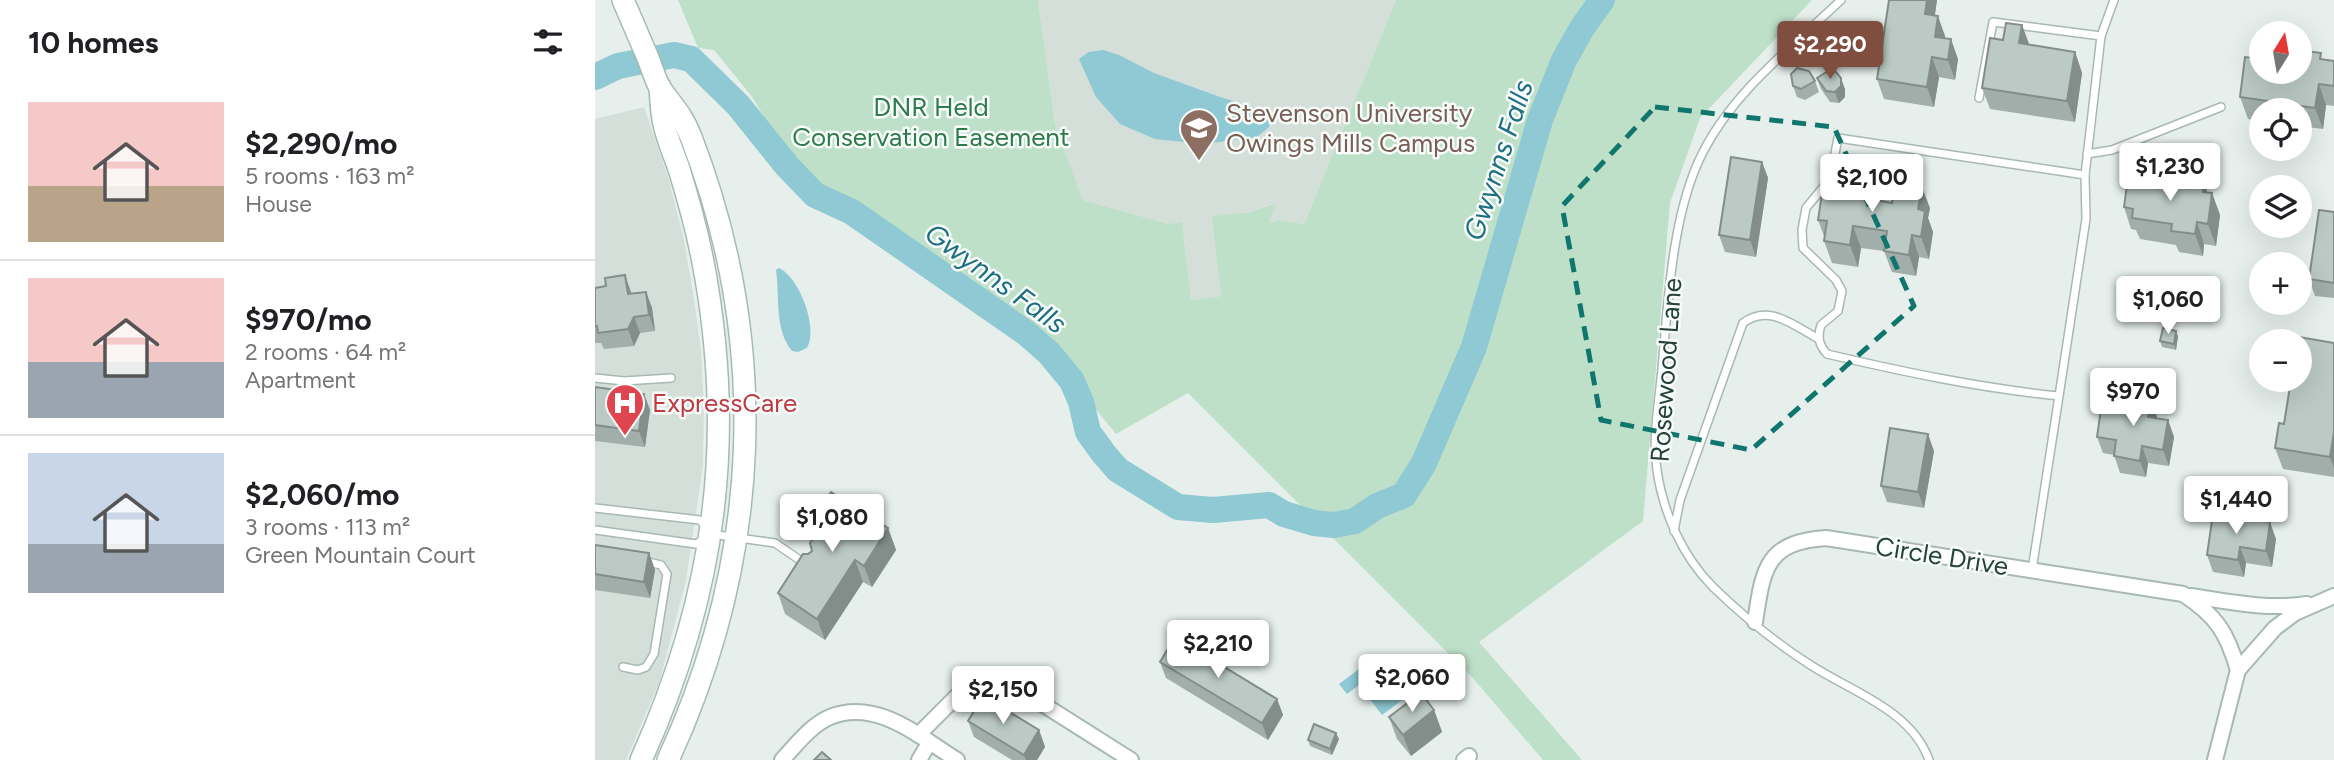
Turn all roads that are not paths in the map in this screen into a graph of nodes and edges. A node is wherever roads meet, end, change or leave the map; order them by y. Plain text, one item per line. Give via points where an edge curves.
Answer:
1 (623, 0) edge
2 (1841, 0) edge
3 (2113, 0) edge
4 (2101, 36) junction
5 (660, 87) junction
6 (1979, 98) edge
7 (2221, 107) dead end
8 (2087, 154) junction
9 (2085, 175) junction
10 (1819, 339) junction
11 (595, 378) edge
12 (671, 378) dead end
13 (2059, 396) junction
14 (595, 508) edge
15 (595, 530) edge
16 (1674, 531) junction
17 (711, 534) junction
18 (737, 537) junction
19 (629, 559) edge
20 (814, 570) edge
21 (2032, 570) junction
22 (2183, 594) junction
23 (2334, 596) edge
24 (2317, 603) junction
25 (1755, 622) junction
26 (622, 667) dead end
27 (2238, 670) junction
28 (923, 739) junction
29 (641, 760) edge
30 (669, 760) edge
31 (782, 760) edge
32 (919, 760) edge
33 (957, 760) edge
34 (1131, 760) edge
35 (1929, 760) edge
36 (2215, 760) edge

1 - 5 main road
2 - 16 lane, Rosewood Lane via 1724,118 1692,179 1668,302 1655,435 1657,468
3 - 4 lane
4 - 6 lane via 1993,22
4 - 8 lane
5 - 17 main road via 664,123 698,237 713,334 719,445
5 - 18 main road via 691,136 722,230 736,294 747,420
7 - 8 lane via 2112,150
8 - 9 lane
9 - 10 lane via 1838,138 1830,179 1806,208 1802,230 1803,248 1842,291 1838,311 1821,326
9 - 13 lane via 2086,219
10 - 13 lane via 1827,354 1839,357 1984,388
10 - 16 lane via 1771,314 1752,316 1743,323 1680,500
11 - 12 lane
13 - 21 lane
14 - 17 lane via 700,520
15 - 17 lane via 696,544
16 - 25 lane, Rosewood Lane via 1712,586
17 - 18 lane
17 - 29 main road via 686,643 663,713
18 - 20 lane via 775,543
18 - 30 main road via 718,630
19 - 26 lane via 661,565 667,574 650,663 638,670
21 - 22 street, Circle Drive
21 - 25 street, Circle Drive via 1826,538 1803,539 1785,547 1767,565
22 - 24 street, Circle Drive via 2254,606
22 - 27 street, Circle Drive via 2219,624
23 - 24 street
24 - 27 street via 2275,628
25 - 35 lane, Rosewood Lane via 1813,667 1901,720 1924,745
27 - 36 street
28 - 31 street via 881,715 847,713 817,725
28 - 32 street
28 - 33 street
28 - 34 street via 966,685 976,677 993,676

